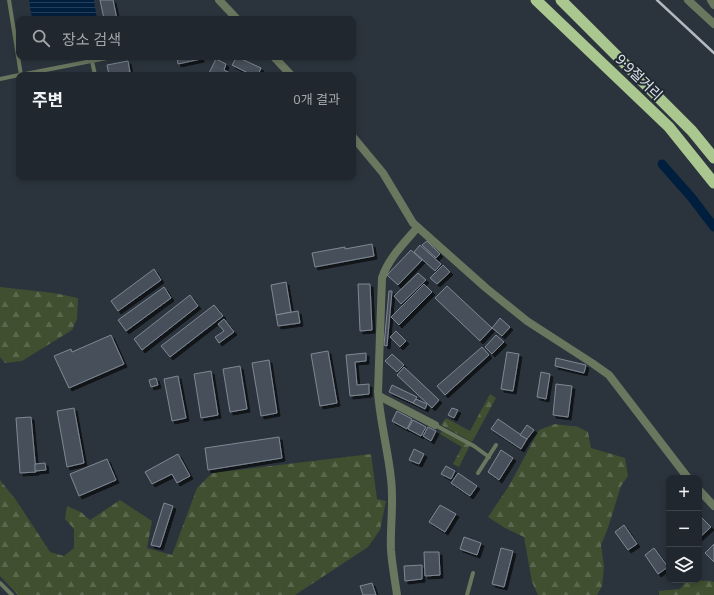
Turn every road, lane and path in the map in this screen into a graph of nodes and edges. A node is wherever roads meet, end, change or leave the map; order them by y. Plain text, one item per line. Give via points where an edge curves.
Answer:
1 (9, 0) edge
2 (219, 0) edge
3 (536, 0) edge
4 (561, 0) edge
5 (688, 0) edge
6 (711, 0) edge
7 (714, 5) edge
8 (234, 16) edge
9 (714, 24) edge
10 (16, 48) edge
11 (18, 60) edge
12 (97, 60) edge
13 (277, 60) edge
14 (92, 61) junction
15 (20, 72) edge
16 (35, 72) edge
17 (94, 72) edge
18 (289, 72) edge
19 (16, 76) edge
20 (0, 79) edge
21 (356, 140) edge
22 (714, 158) edge
23 (714, 183) edge
24 (417, 228) junction
25 (378, 396) junction
26 (435, 425) joint
27 (496, 445) dead end
28 (489, 456) junction
29 (478, 473) dead end
30 (686, 475) edge
31 (702, 493) edge
32 (714, 506) edge
33 (473, 573) dead end
34 (0, 583) edge
35 (12, 595) edge
36 (397, 595) edge
37 (467, 595) edge

1 - 10 lane
2 - 8 street
3 - 23 highway, 9·9절거리 via 669,127
4 - 22 highway, 9·9절거리 via 692,131
5 - 9 street
6 - 7 street
11 - 15 lane
12 - 14 lane
13 - 18 street
14 - 16 lane
14 - 17 lane
19 - 20 lane
21 - 24 street via 384,173
24 - 25 street via 385,269 382,278
24 - 30 street via 527,321 609,375
25 - 26 street
25 - 36 street via 392,481 391,549
26 - 28 lane
27 - 28 lane
28 - 29 lane
31 - 32 street
33 - 37 lane
34 - 35 lane

